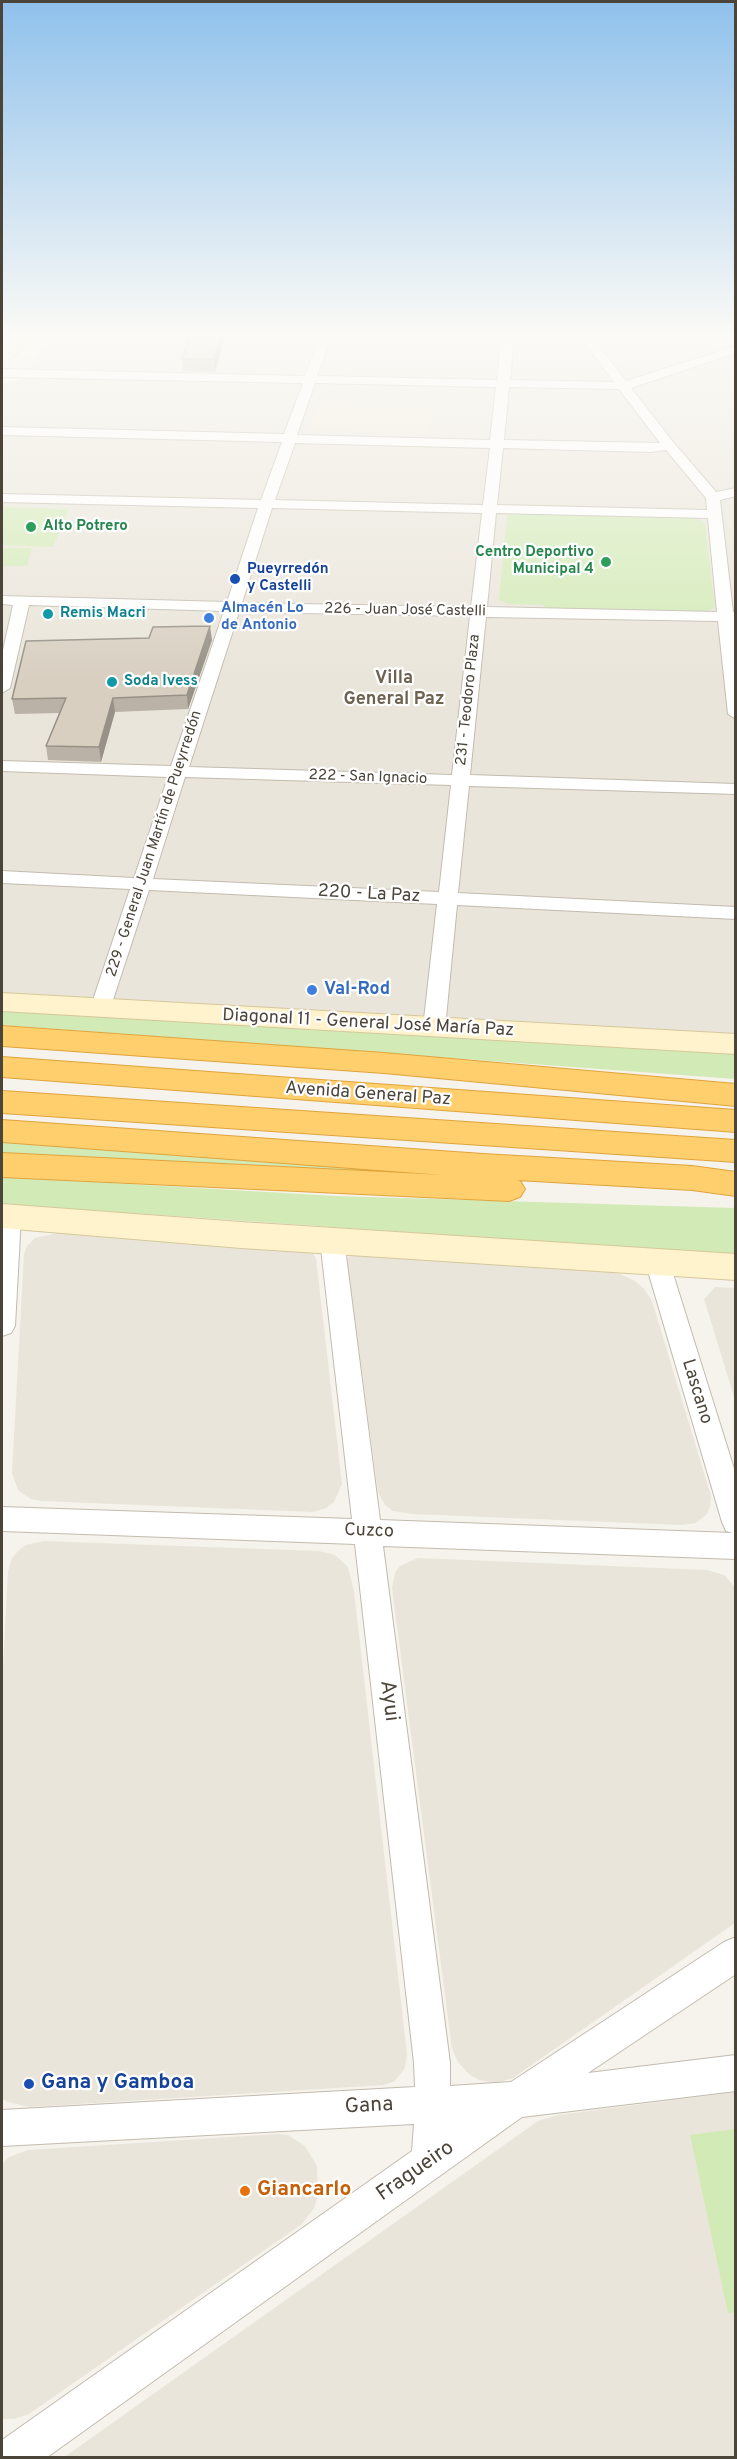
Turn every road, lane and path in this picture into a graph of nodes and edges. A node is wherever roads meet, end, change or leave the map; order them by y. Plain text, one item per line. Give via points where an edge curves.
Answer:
1 (285, 452) edge
2 (495, 452) edge
3 (674, 452) edge
4 (735, 492) edge
5 (713, 497) junction
6 (2, 498) edge
7 (267, 503) junction
8 (489, 509) junction
9 (715, 514) junction
10 (2, 600) edge
11 (22, 601) junction
12 (234, 607) junction
13 (478, 613) junction
14 (731, 618) edge
15 (2, 688) edge
16 (735, 714) edge
17 (2, 766) edge
18 (179, 772) junction
19 (460, 780) junction
20 (735, 789) edge
21 (2, 877) edge
22 (143, 884) junction
23 (448, 899) junction
24 (735, 913) edge
25 (2, 1002) edge
26 (100, 1009) junction
27 (434, 1028) junction
28 (2, 1036) edge
29 (735, 1044) edge
30 (2, 1068) edge
31 (735, 1095) edge
32 (2, 1102) edge
33 (735, 1122) edge
34 (2, 1131) edge
35 (735, 1151) edge
36 (12, 1165) edge
37 (735, 1184) edge
38 (735, 1194) edge
39 (5, 1216) edge
40 (332, 1240) junction
41 (657, 1262) junction
42 (735, 1266) edge
43 (2, 1326) edge
44 (2, 1519) edge
45 (735, 1522) edge
46 (368, 1532) junction
47 (735, 1546) edge
48 (735, 1954) edge
49 (735, 2073) edge
50 (516, 2100) junction
51 (434, 2104) junction
52 (2, 2128) edge
53 (430, 2162) junction
54 (11, 2457) edge

1 - 7 street, 229 - General Juan Martín de Pueyrredón
2 - 8 street, 231 - Teodoro Plaza
3 - 5 street
4 - 5 street
5 - 9 street
6 - 7 street
7 - 8 street
7 - 12 street, 229 - General Juan Martín de Pueyrredón
8 - 9 street
8 - 13 street, 231 - Teodoro Plaza
9 - 14 street
10 - 11 street, 226 - Juan José Castelli
11 - 12 street, 226 - Juan José Castelli
11 - 15 street
12 - 13 street, 226 - Juan José Castelli
12 - 18 street, 229 - General Juan Martín de Pueyrredón
13 - 14 street, 226 - Juan José Castelli
13 - 19 street, 231 - Teodoro Plaza
14 - 16 street
17 - 18 street, 222 - San Ignacio
18 - 19 street, 222 - San Ignacio
18 - 22 street, 229 - General Juan Martín de Pueyrredón
19 - 20 street, 222 - San Ignacio
19 - 23 street, 231 - Teodoro Plaza
21 - 22 street, 220 - La Paz
22 - 23 street, 220 - La Paz
22 - 26 street, 229 - General Juan Martín de Pueyrredón
23 - 24 street, 220 - La Paz
23 - 27 street, 231 - Teodoro Plaza
25 - 26 street, Diagonal 11 - General José María Paz
26 - 27 street, Diagonal 11 - General José María Paz
27 - 29 street, Diagonal 11 - General José María Paz
28 - 31 highway via 396,1064
30 - 33 highway, Avenida General Paz
32 - 35 highway, Avenida General Paz
34 - 37 highway
36 - 38 highway via 324,1182 631,1194
39 - 40 street
39 - 43 street
40 - 41 street
40 - 46 street, Ayui
41 - 42 street
41 - 45 street, Lascano
44 - 46 street, Cuzco
46 - 47 street, Cuzco
46 - 51 street, Ayui
48 - 50 street, Fragueiro
49 - 50 street, Gana
50 - 51 street, Gana
50 - 53 street, Fragueiro
51 - 52 street, Gana
51 - 53 street, Ayui
53 - 54 street, Fragueiro

